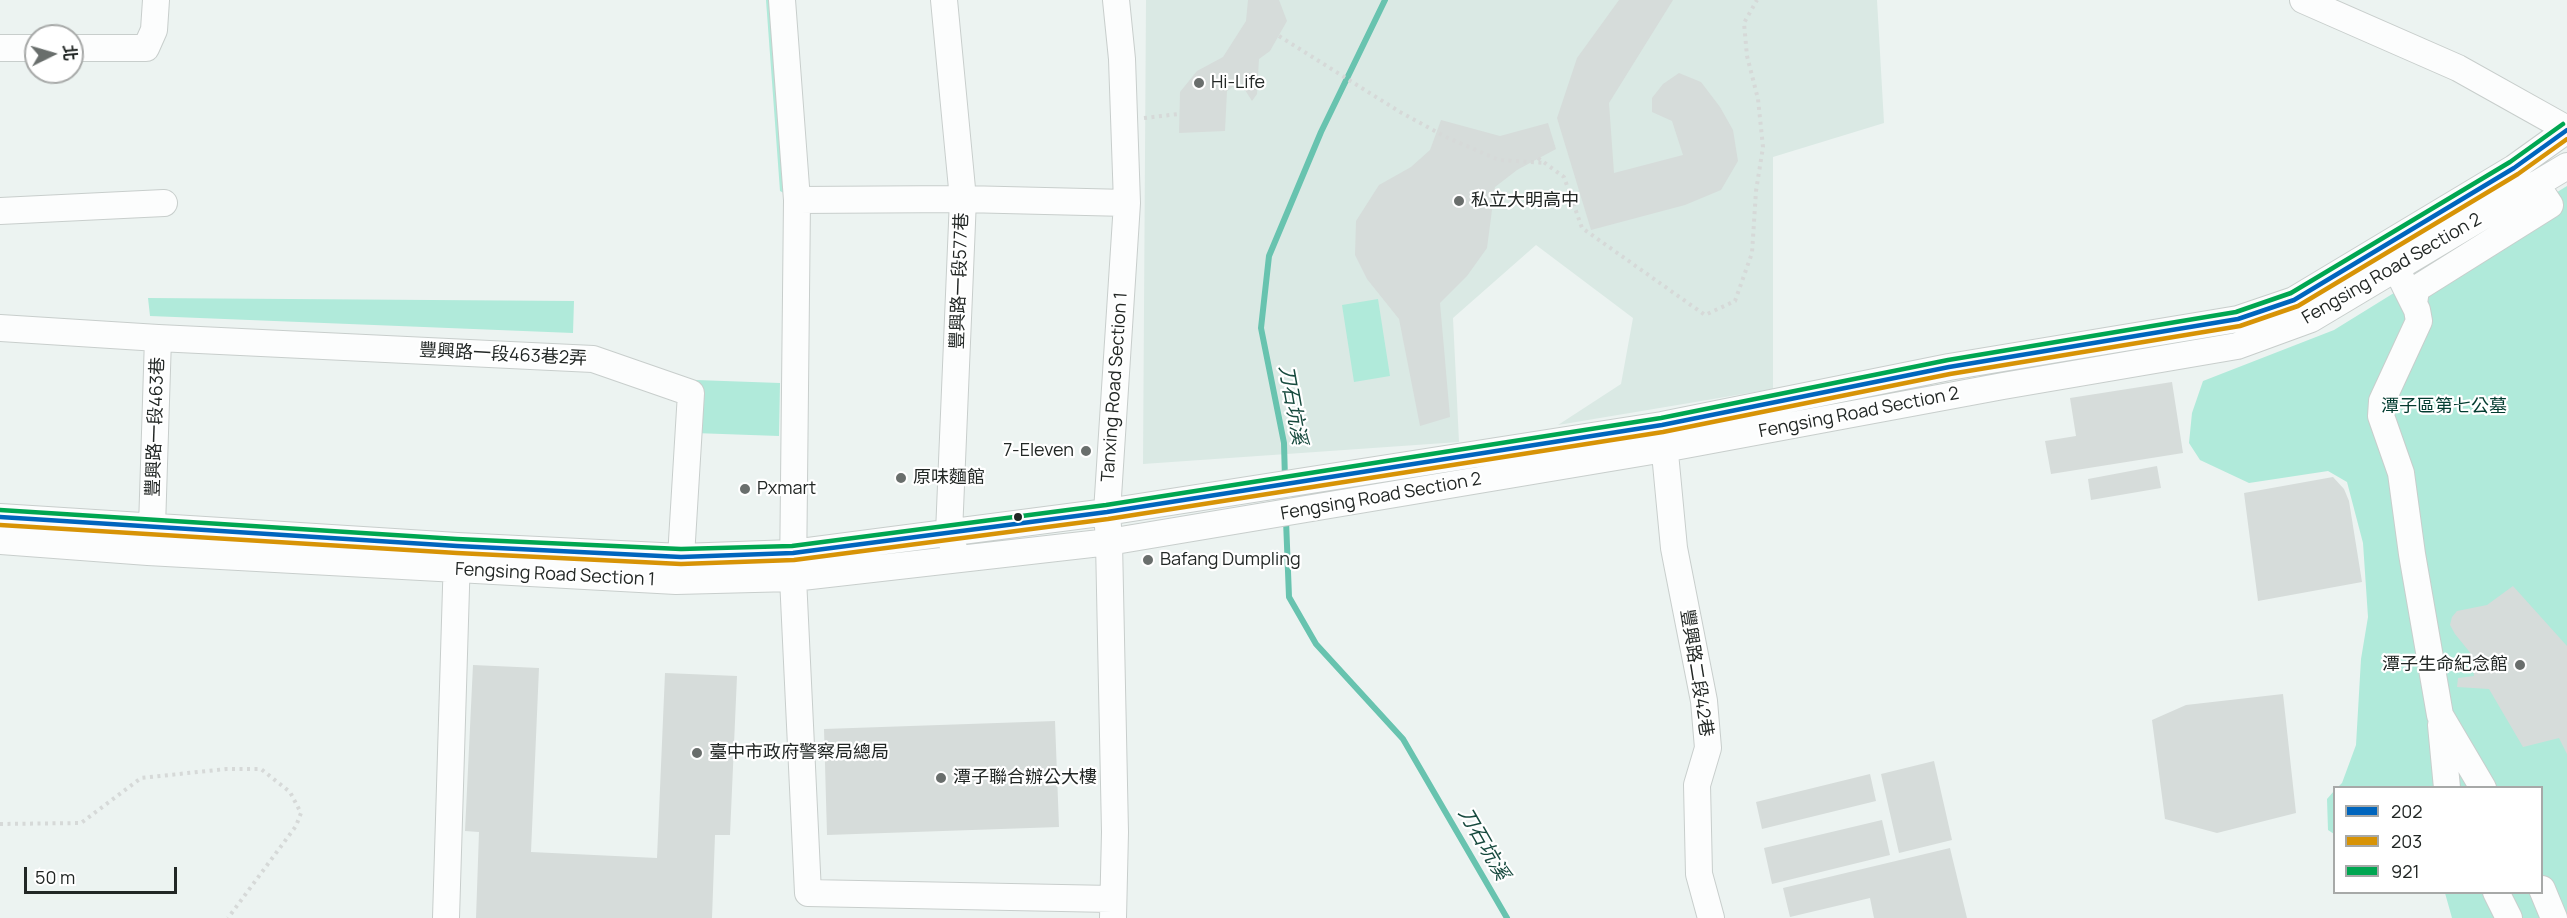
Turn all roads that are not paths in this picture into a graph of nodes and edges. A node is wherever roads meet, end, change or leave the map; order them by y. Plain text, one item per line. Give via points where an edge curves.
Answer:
1 (156, 0) edge
2 (782, 0) edge
3 (944, 0) edge
4 (1116, 0) edge
5 (2303, 0) edge
6 (0, 48) edge
7 (24, 48) edge
8 (84, 48) edge
9 (2567, 129) edge
10 (2567, 166) edge
11 (2535, 184) junction
12 (963, 199) junction
13 (797, 200) junction
14 (164, 203) dead end
15 (1127, 203) junction
16 (0, 211) edge
17 (2396, 268) junction
18 (2414, 304) junction
19 (0, 328) edge
20 (158, 339) junction
21 (1663, 437) junction
22 (1107, 512) junction
23 (0, 516) edge
24 (949, 533) junction
25 (150, 540) junction
26 (0, 541) edge
27 (1110, 543) junction
28 (793, 553) junction
29 (457, 558) junction
30 (958, 561) junction
31 (678, 569) junction
32 (793, 578) junction
33 (2440, 715) junction
34 (2447, 786) edge
35 (2482, 786) edge
36 (2497, 894) edge
37 (2543, 894) edge
38 (1112, 909) edge
39 (446, 918) edge
40 (1711, 918) edge
41 (2509, 918) edge
42 (2554, 918) edge

1 - 8 street via 154,30 146,48
2 - 13 street
3 - 12 street, 豐興路一段577巷
4 - 15 street, Tanxing Road Section 1
5 - 9 street via 2458,68
6 - 7 street
9 - 21 street, Fengsing Road Section 2 via 2514,168 2283,304 2238,319 1948,368
10 - 11 street, Fengsing Road Section 2
11 - 17 street, Fengsing Road Section 2
11 - 18 street via 2550,205 2416,289
12 - 13 street
12 - 15 street
12 - 24 street, 豐興路一段577巷
13 - 28 street
14 - 16 street
15 - 22 street, Tanxing Road Section 1
17 - 18 street
17 - 21 street, Fengsing Road Section 2 via 2311,319 2237,346
18 - 33 street via 2419,321 2382,401 2381,416 2402,473
19 - 20 street
20 - 25 street, 豐興路一段463巷
20 - 31 street, 豐興路一段463巷2弄 via 593,359 691,393
21 - 22 street, Fengsing Road Section 2 via 1298,482
21 - 27 street, Fengsing Road Section 2 via 1299,510
21 - 40 street, 豐興路二段42巷 via 1674,548 1704,700 1708,748 1697,785 1699,874
22 - 24 street, Fengsing Road Section 1
22 - 27 street, Tanxing Road Section 1
23 - 25 street, Fengsing Road Section 1
24 - 28 street, Fengsing Road Section 1
24 - 30 street, 豐興路一段577巷
25 - 26 street, Fengsing Road Section 1
25 - 29 street, Fengsing Road Section 1
27 - 30 street, Fengsing Road Section 1
27 - 38 street, Tanxing Road Section 1 via 1115,832
28 - 31 street, Fengsing Road Section 1
28 - 32 street
29 - 31 street, Fengsing Road Section 1
29 - 39 street
30 - 32 street, Fengsing Road Section 1
31 - 32 street, Fengsing Road Section 1
32 - 38 street via 808,893
33 - 34 street
33 - 35 street
36 - 41 street
37 - 42 street

